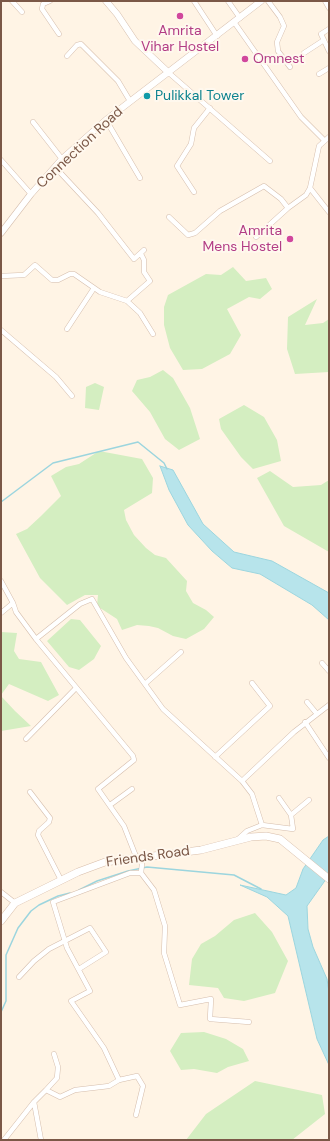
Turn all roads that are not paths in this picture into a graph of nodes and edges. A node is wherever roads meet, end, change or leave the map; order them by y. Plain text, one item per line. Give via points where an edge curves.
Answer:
1 (12, 1) edge
2 (50, 1) edge
3 (106, 1) edge
4 (194, 1) edge
5 (228, 1) edge
6 (261, 1) edge
7 (268, 1) edge
8 (325, 1) edge
9 (329, 8) edge
10 (22, 12) dead end
11 (240, 18) junction
12 (234, 22) junction
13 (329, 29) edge
14 (59, 34) dead end
15 (217, 36) junction
16 (324, 40) junction
17 (329, 51) edge
18 (304, 53) dead end
19 (67, 56) dead end
20 (290, 67) dead end
21 (329, 68) edge
22 (169, 73) junction
23 (319, 74) dead end
24 (130, 102) junction
25 (210, 108) junction
26 (106, 120) junction
27 (33, 122) dead end
28 (329, 137) edge
29 (324, 140) junction
30 (1, 160) edge
31 (62, 160) junction
32 (270, 161) dead end
33 (55, 167) junction
34 (140, 178) dead end
35 (310, 188) junction
36 (194, 192) dead end
37 (31, 194) junction
38 (288, 208) junction
39 (329, 212) edge
40 (169, 217) dead end
41 (1, 233) edge
42 (256, 237) dead end
43 (1, 276) edge
44 (94, 288) junction
45 (127, 301) junction
46 (67, 329) dead end
47 (1, 330) edge
48 (153, 334) dead end
49 (72, 396) dead end
50 (1, 581) edge
51 (13, 603) junction
52 (1, 612) edge
53 (36, 639) junction
54 (181, 652) dead end
55 (322, 663) dead end
56 (329, 671) edge
57 (146, 683) junction
58 (252, 684) dead end
59 (76, 688) junction
60 (307, 702) dead end
61 (329, 705) edge
62 (316, 714) junction
63 (305, 722) junction
64 (26, 739) dead end
65 (215, 757) junction
66 (329, 758) edge
67 (242, 781) junction
68 (132, 789) dead end
69 (30, 792) dead end
70 (279, 798) dead end
71 (309, 800) dead end
72 (110, 805) junction
73 (291, 815) junction
74 (262, 825) junction
75 (236, 840) junction
76 (139, 860) junction
77 (142, 872) junction
78 (329, 879) edge
79 (61, 880) junction
80 (1, 892) edge
81 (15, 904) junction
82 (1, 921) edge
83 (66, 942) junction
84 (79, 969) junction
85 (18, 977) dead end
86 (249, 1022) dead end
87 (54, 1054) dead end
88 (119, 1080) junction
89 (46, 1090) junction
90 (34, 1102) junction
91 (136, 1115) dead end
92 (4, 1140) edge
93 (41, 1140) edge

1 - 10 street
2 - 14 street via 43,4 42,9
3 - 22 street via 135,41
4 - 15 street
5 - 11 street
6 - 11 street, Connection Road
7 - 20 street via 284,26 277,42 278,51
8 - 9 street
11 - 12 street, Connection Road
12 - 15 street, Connection Road
12 - 29 street via 301,117
13 - 16 street via 321,34
15 - 22 street, Connection Road
16 - 17 street
16 - 18 street
19 - 24 street via 81,44 118,81
21 - 23 street
22 - 24 street, Connection Road
22 - 25 street
24 - 26 street, Connection Road
25 - 32 street
25 - 36 street via 194,128 191,144 177,166
26 - 31 street, Connection Road
26 - 34 street
27 - 31 street
28 - 29 street
29 - 35 street via 319,146
30 - 37 street
31 - 33 street, Connection Road
33 - 37 street, Connection Road
33 - 45 street via 98,213 134,259 142,252 144,272 150,281
35 - 38 street via 306,195
35 - 39 street
37 - 41 street, Connection Road
38 - 40 street via 264,186 220,211 195,233 188,235
38 - 42 street
43 - 44 street via 24,275 35,265 52,280 74,274
44 - 45 street
44 - 46 street
45 - 48 street via 140,313
47 - 49 street via 56,377
50 - 51 street
51 - 52 street
51 - 53 street via 16,612
53 - 57 street via 80,604 92,599 120,647
53 - 59 street
54 - 57 street
55 - 56 street
57 - 65 street via 163,709
58 - 65 street via 270,706
59 - 64 street
59 - 72 street via 133,756 134,760 98,789
60 - 62 street
61 - 62 street
62 - 63 street
63 - 66 street
63 - 67 street
65 - 67 street
67 - 74 street via 252,794
68 - 72 street
69 - 79 street via 50,818 38,835
70 - 73 street
71 - 73 street
72 - 76 street
73 - 74 street via 293,829
74 - 75 street via 247,831
75 - 76 main road, Friends Road via 201,850
75 - 78 main road, Friends Road via 259,836 275,838 284,842
76 - 77 street
76 - 79 main road, Friends Road via 105,862
77 - 83 street via 130,873 53,902
77 - 86 street via 154,890 165,926 164,953 180,1005 211,999 210,1019
79 - 81 main road, Friends Road
80 - 81 street
81 - 82 main road, Friends Road
83 - 84 street
83 - 84 street via 90,928 105,948 104,954
83 - 85 street via 49,950
84 - 88 street via 90,991 72,1001 104,1048
87 - 89 street via 58,1067 57,1078
88 - 89 street via 109,1086 75,1090 60,1097
88 - 91 street via 137,1076 143,1086
89 - 90 street
90 - 92 street
90 - 93 street

